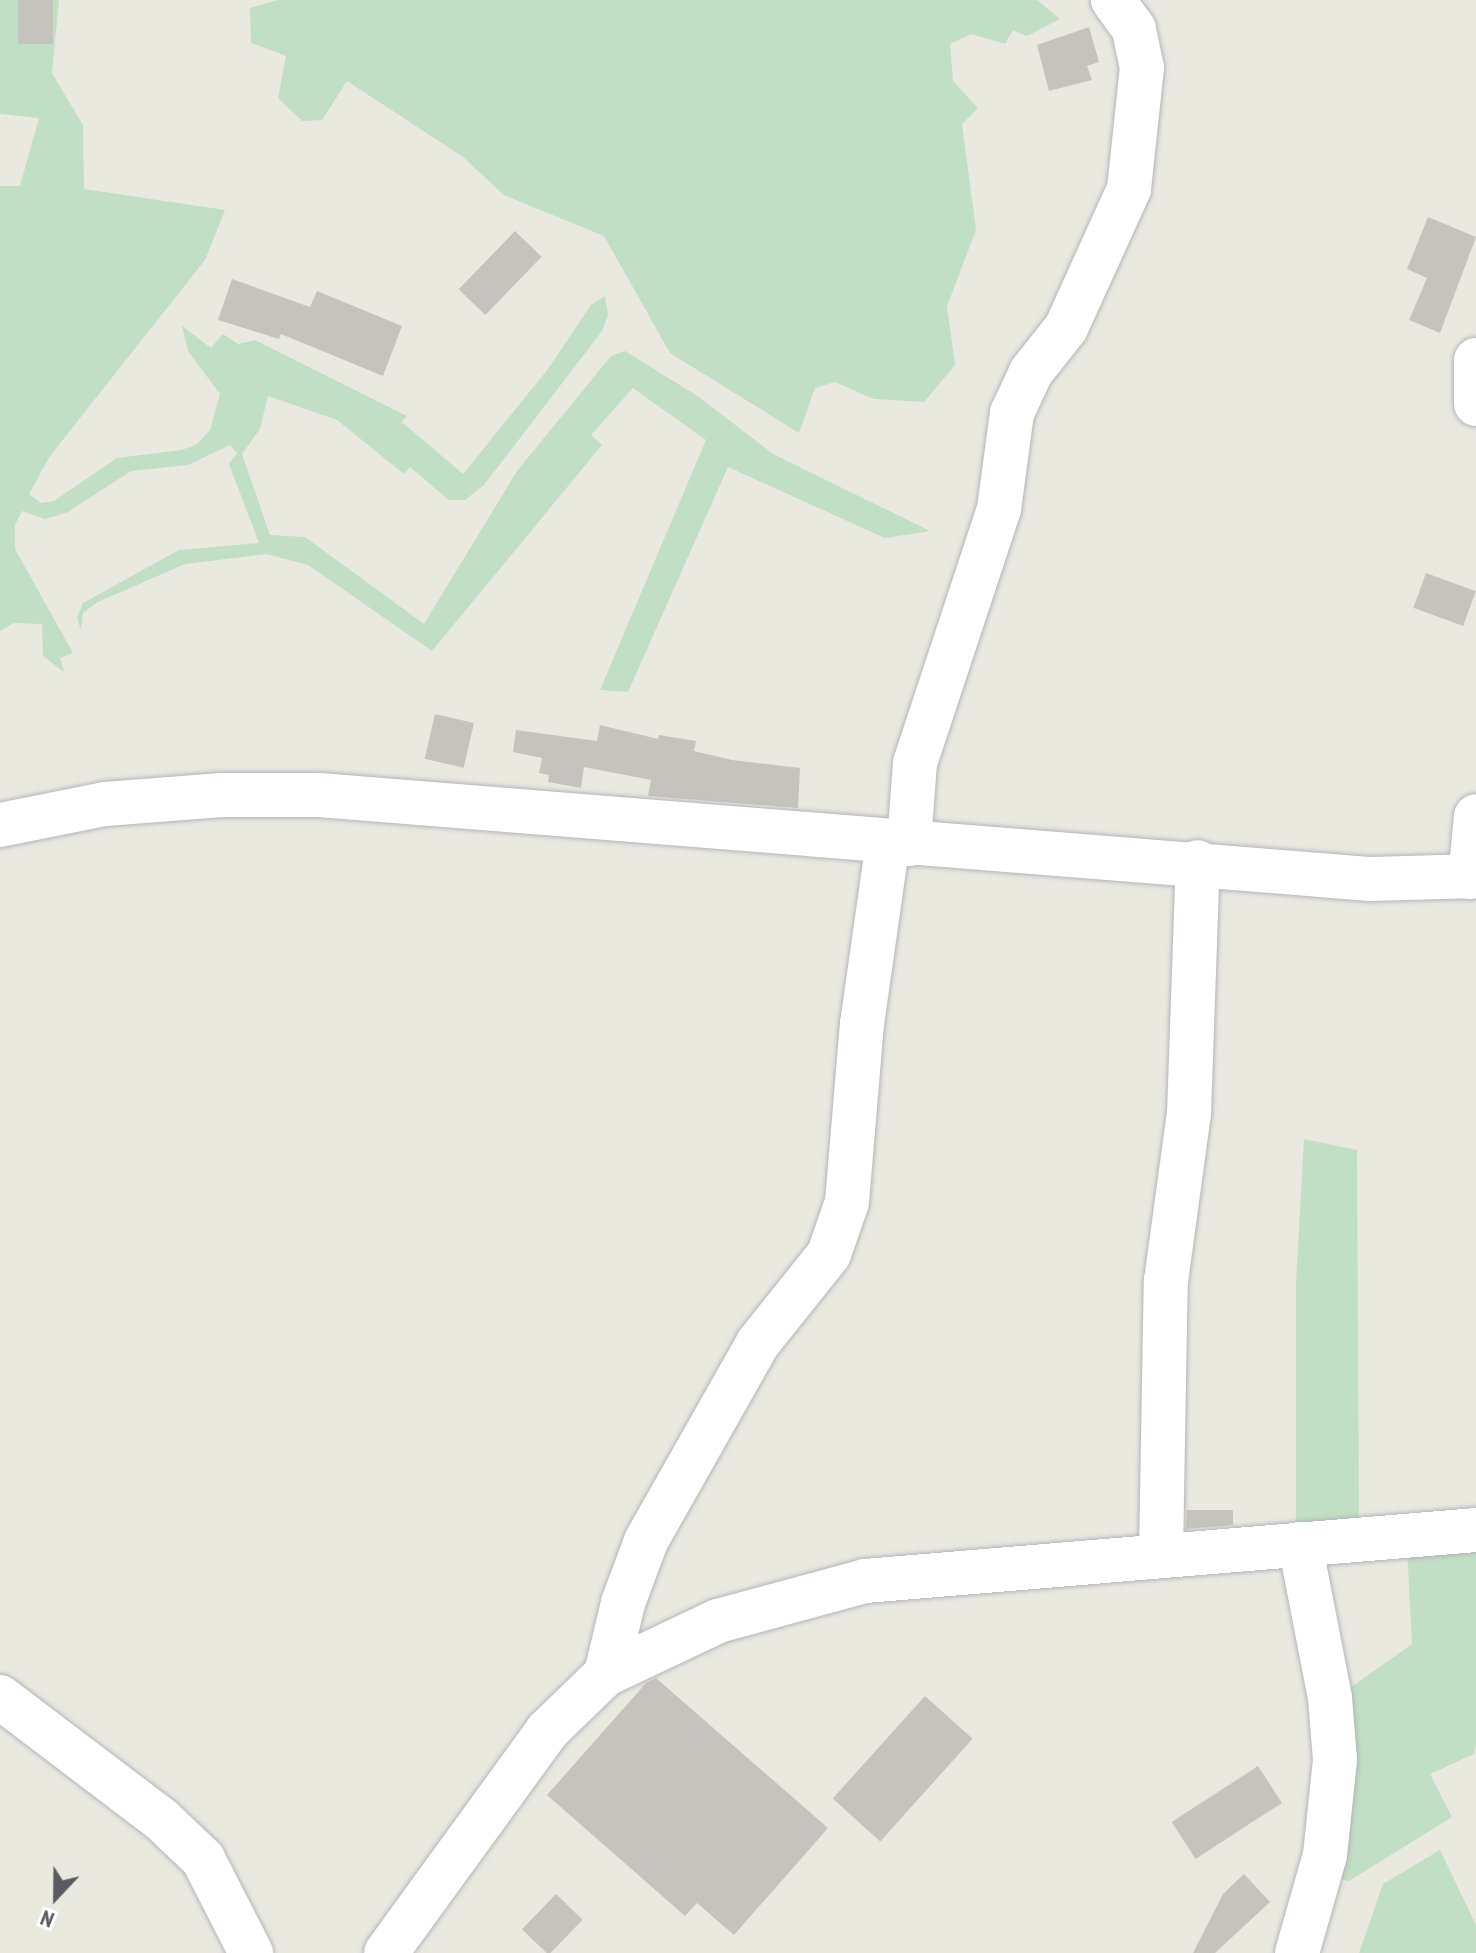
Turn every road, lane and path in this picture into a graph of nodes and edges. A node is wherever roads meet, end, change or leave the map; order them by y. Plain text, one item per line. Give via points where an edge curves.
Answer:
1 (1113, 0) edge
2 (1476, 360) edge
3 (1476, 404) edge
4 (1476, 816) edge
5 (0, 825) edge
6 (898, 843) junction
7 (1198, 862) junction
8 (1473, 876) edge
9 (1476, 1530) edge
10 (1300, 1544) junction
11 (1161, 1554) junction
12 (606, 1674) junction
13 (0, 1697) edge
14 (251, 1953) edge
15 (386, 1953) edge
16 (1297, 1953) edge

1 - 6 street via 1134,29 1142,68 1129,189 1066,328 1031,372 1012,413 999,509 915,763
2 - 3 street
4 - 8 street
5 - 6 street via 105,804 222,795 319,795
6 - 7 street
6 - 12 street via 842,1215 829,1254 758,1343 646,1541 623,1603
7 - 8 street via 1371,879
7 - 11 street via 1189,1114 1166,1281
9 - 10 street
10 - 11 street
10 - 16 street via 1330,1698 1335,1760 1325,1855
11 - 12 street via 865,1581 718,1621
12 - 15 street via 547,1731
13 - 14 street via 161,1819 203,1859

